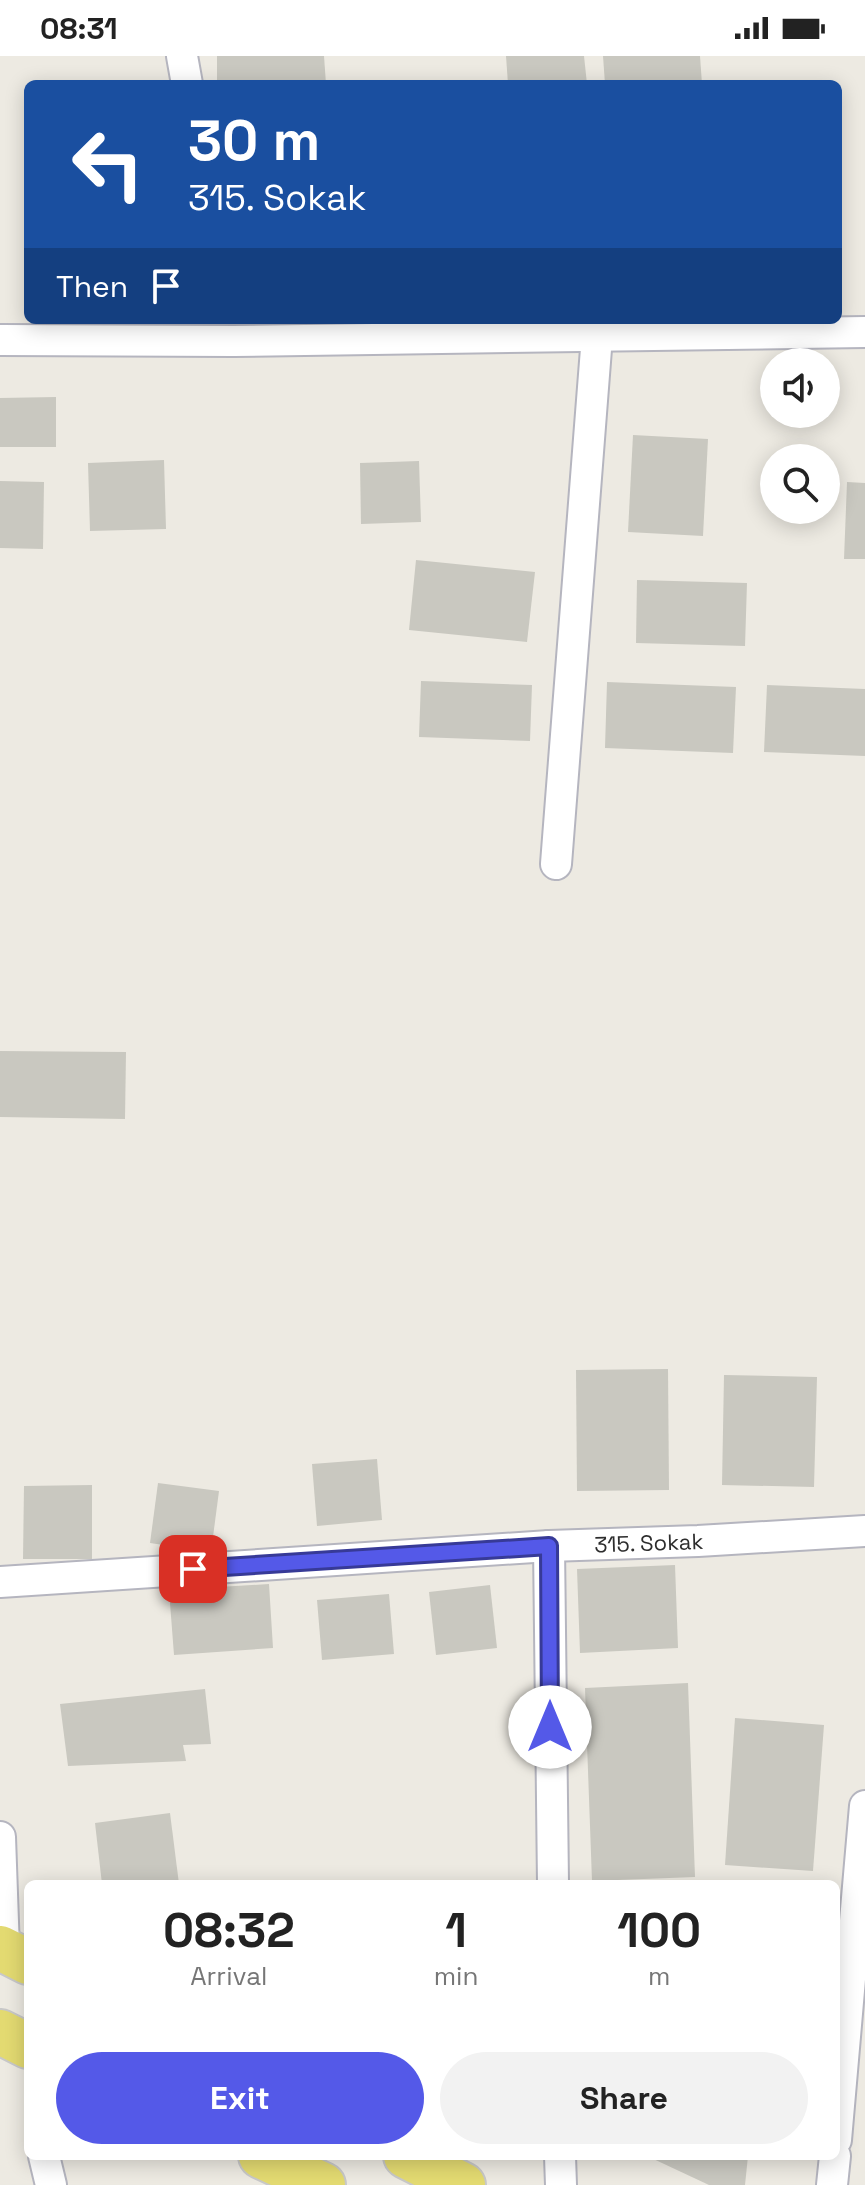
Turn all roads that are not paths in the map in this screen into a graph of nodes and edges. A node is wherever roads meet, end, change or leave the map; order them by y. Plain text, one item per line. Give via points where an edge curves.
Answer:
1 (182, 56) edge
2 (186, 80) edge
3 (232, 330) edge
4 (865, 332) edge
5 (597, 336) junction
6 (0, 340) edge
7 (556, 864) dead end
8 (865, 1531) edge
9 (549, 1546) junction
10 (0, 1582) edge
11 (865, 1806) edge
12 (0, 1837) edge
13 (553, 1880) edge
14 (11, 1953) edge
15 (0, 2032) edge
16 (24, 2044) edge
17 (840, 2094) edge
18 (45, 2160) edge
19 (270, 2160) edge
20 (414, 2160) edge
21 (560, 2160) edge
22 (835, 2160) edge
23 (51, 2185) edge
24 (323, 2185) edge
25 (463, 2185) edge
26 (561, 2185) edge
27 (832, 2185) edge

1 - 2 street
3 - 5 street
3 - 6 street
4 - 5 street
5 - 7 street
8 - 9 street, 315. Sokak
9 - 10 street, 315. Sokak
9 - 13 street
11 - 17 street
12 - 14 street
15 - 16 main road
18 - 23 street
19 - 24 main road
20 - 25 main road
21 - 26 street
22 - 27 street

